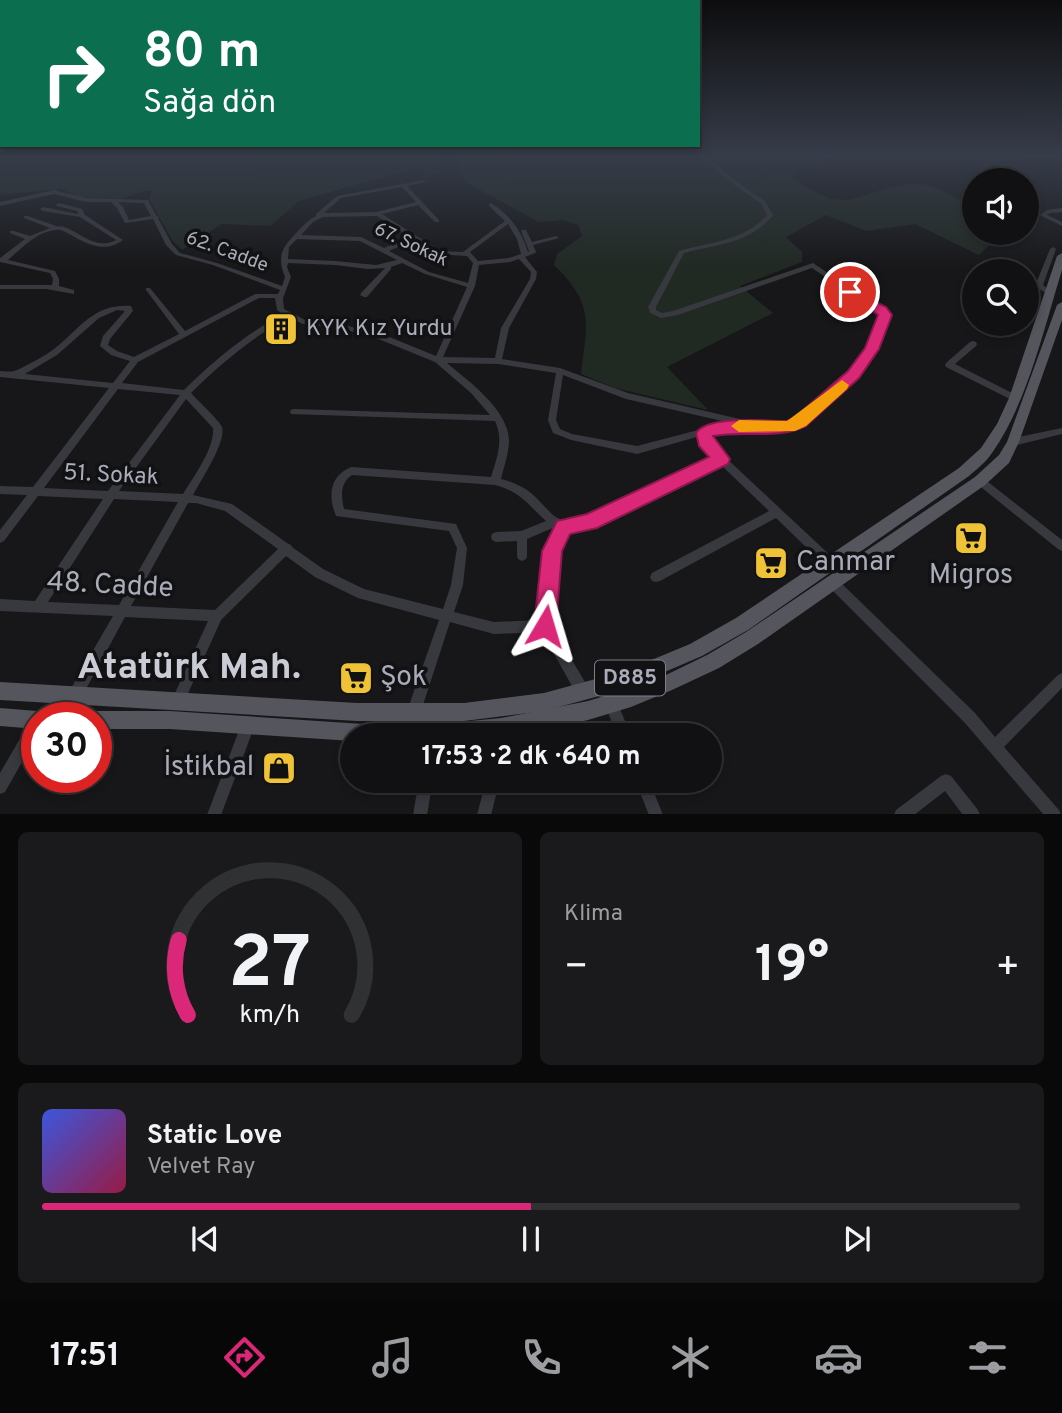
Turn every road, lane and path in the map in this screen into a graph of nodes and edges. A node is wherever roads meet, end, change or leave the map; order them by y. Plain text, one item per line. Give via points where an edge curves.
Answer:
1 (49, 193) edge
2 (57, 193) edge
3 (360, 193) edge
4 (409, 193) edge
5 (749, 193) edge
6 (113, 201) junction
7 (0, 203) edge
8 (418, 203) junction
9 (59, 205) dead end
10 (491, 205) dead end
11 (43, 209) dead end
12 (1062, 210) edge
13 (374, 214) junction
14 (82, 216) junction
15 (26, 217) dead end
16 (156, 217) junction
17 (317, 217) junction
18 (512, 220) junction
19 (436, 221) dead end
20 (1062, 224) edge
21 (56, 228) junction
22 (12, 232) dead end
23 (295, 237) junction
24 (415, 237) junction
25 (29, 238) junction
26 (556, 238) dead end
27 (530, 244) junction
28 (385, 250) junction
29 (465, 253) junction
30 (1058, 253) edge
31 (524, 257) junction
32 (284, 261) junction
33 (401, 261) junction
34 (3, 262) edge
35 (476, 263) junction
36 (391, 265) junction
37 (56, 286) junction
38 (471, 286) junction
39 (0, 287) edge
40 (148, 289) dead end
41 (71, 292) dead end
42 (282, 293) junction
43 (364, 295) dead end
44 (1050, 295) edge
45 (872, 304) junction
46 (286, 314) junction
47 (839, 318) dead end
48 (183, 334) junction
49 (973, 344) dead end
50 (135, 360) junction
51 (438, 360) junction
52 (498, 361) junction
53 (561, 370) junction
54 (0, 374) edge
55 (16, 376) junction
56 (115, 387) junction
57 (186, 393) junction
58 (1015, 398) junction
59 (294, 412) dead end
60 (496, 418) junction
61 (755, 426) junction
62 (1062, 430) edge
63 (704, 433) junction
64 (1013, 442) junction
65 (722, 459) junction
66 (495, 481) junction
67 (980, 481) junction
68 (0, 490) edge
69 (35, 491) junction
70 (111, 495) junction
71 (186, 499) junction
72 (775, 513) junction
73 (558, 525) junction
74 (522, 536) junction
75 (496, 537) dead end
76 (0, 538) edge
77 (1062, 545) edge
78 (287, 548) junction
79 (522, 556) dead end
80 (830, 564) junction
81 (656, 577) dead end
82 (838, 579) junction
83 (0, 605) edge
84 (38, 607) junction
85 (123, 611) junction
86 (218, 616) junction
87 (446, 617) junction
88 (545, 626) junction
89 (1062, 679) edge
90 (0, 691) edge
91 (583, 692) junction
92 (75, 695) junction
93 (177, 702) junction
94 (611, 705) junction
95 (413, 713) junction
96 (0, 717) edge
97 (21, 719) edge
98 (112, 720) edge
99 (170, 720) junction
100 (544, 723) edge
101 (619, 723) edge
102 (248, 725) junction
103 (340, 731) edge
104 (995, 746) junction
105 (21, 750) edge
106 (0, 787) edge
107 (424, 793) edge
108 (490, 793) edge
109 (647, 793) edge
110 (214, 814) edge
111 (420, 814) edge
112 (484, 814) edge
113 (656, 814) edge
114 (901, 814) edge
115 (973, 814) edge
116 (1054, 814) edge

1 - 7 street
2 - 6 street
3 - 17 street via 333,200
4 - 8 street
5 - 45 street via 763,202 770,215 733,240 681,252 652,307 655,313 675,313 810,265
6 - 16 street via 146,201
6 - 16 street via 127,222
8 - 13 street
8 - 19 street
9 - 14 street via 80,210
10 - 18 street
11 - 14 street
12 - 20 street via 1043,215
13 - 17 street
13 - 24 street
14 - 21 street via 119,242 98,245
15 - 21 street
16 - 42 street, 62. Cadde via 178,254 215,264
17 - 23 street
18 - 27 street
18 - 29 street
18 - 31 street
21 - 25 street
22 - 25 street
23 - 28 street, 67. Sokak via 351,237
23 - 32 street via 286,247
24 - 28 street
24 - 29 street via 439,253
25 - 34 street
26 - 27 street
27 - 31 street via 534,252
28 - 33 street, 67. Sokak
29 - 35 street
30 - 44 main road, D885
31 - 35 street
31 - 52 street via 534,272 533,279 505,328
32 - 36 street via 371,268
32 - 42 street via 288,277
33 - 36 street
33 - 38 street, 67. Sokak
34 - 37 street via 52,272
35 - 38 street
36 - 43 street
37 - 39 street
37 - 41 street
38 - 51 street
40 - 48 street
42 - 46 street, 62. Cadde via 279,306
42 - 48 street via 258,296
44 - 58 main road, D885
44 - 64 main road, D885
45 - 47 street
45 - 61 street via 885,315 882,328 854,375 800,422 777,429
46 - 51 street via 316,325 379,336
46 - 57 street via 229,354
48 - 50 street
49 - 58 street via 949,365
50 - 55 street via 104,344 130,311 120,308 85,324 57,351
50 - 56 street
51 - 52 street
51 - 60 street
52 - 53 street
53 - 61 street via 626,397
53 - 63 street via 552,420 556,431 637,450
54 - 55 street
55 - 56 street
56 - 57 street
56 - 69 street
57 - 70 street
57 - 71 street via 217,427 218,434
58 - 80 main road, D885 via 994,442 974,464
59 - 60 street
60 - 66 street via 504,439
61 - 63 street via 721,427
62 - 64 street
63 - 65 street via 705,442
64 - 67 main road, D885 via 1004,459
65 - 72 street
65 - 73 street via 590,522
66 - 73 street via 516,488
66 - 87 street via 351,471 338,478 340,513 452,527 462,548
67 - 77 street
67 - 82 main road, D885
68 - 69 street, 51. Sokak
69 - 70 street, 51. Sokak
69 - 76 street
70 - 71 street, 51. Sokak
70 - 84 street
71 - 78 street, 51. Sokak via 218,502
71 - 85 street
72 - 80 street
72 - 81 street
73 - 74 street
73 - 88 street
74 - 75 street
74 - 79 street
78 - 86 street
78 - 87 street, 51. Sokak via 319,573 362,594
80 - 82 street
80 - 91 main road, D885 via 696,650 646,673
82 - 94 main road, D885 via 722,659
82 - 104 street
83 - 84 street, 48. Cadde
84 - 85 street, 48. Cadde
85 - 86 street, 48. Cadde
85 - 92 street
86 - 93 street
87 - 88 street, 51. Sokak via 494,628
87 - 95 street
88 - 91 street
89 - 104 street
90 - 92 main road, D885
91 - 95 main road, D885 via 500,709
92 - 93 main road, D885
93 - 95 main road, D885
93 - 99 street
94 - 100 main road, D885
94 - 101 street
96 - 97 main road
98 - 99 main road
99 - 102 main road
102 - 103 main road
102 - 110 street
104 - 116 street
105 - 106 street
107 - 111 street
108 - 112 street
109 - 113 street
114 - 115 street via 946,781

